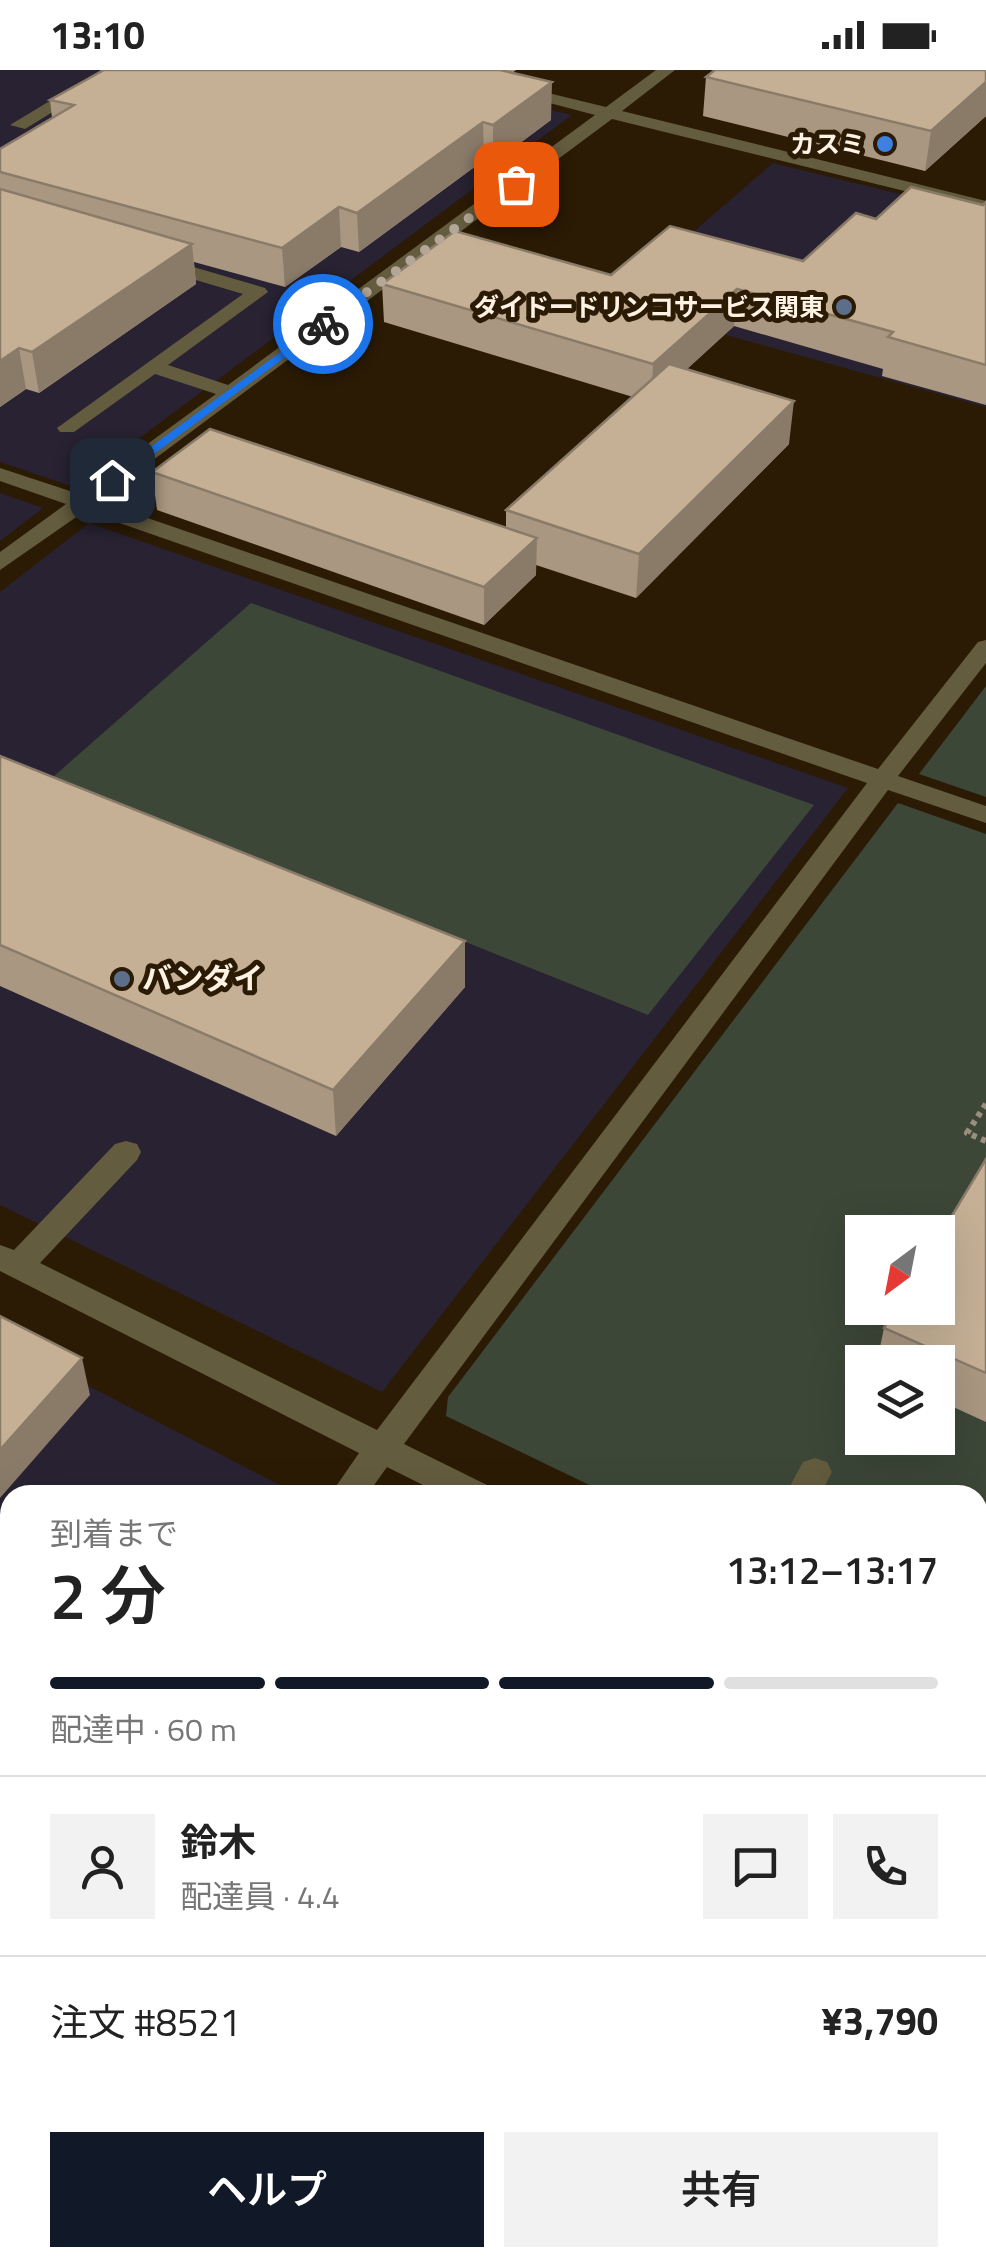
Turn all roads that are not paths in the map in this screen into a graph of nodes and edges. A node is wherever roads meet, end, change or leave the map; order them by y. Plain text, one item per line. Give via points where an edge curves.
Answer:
1 (113, 70) edge
2 (432, 70) edge
3 (668, 70) edge
4 (611, 114) junction
5 (19, 125) dead end
6 (986, 206) edge
7 (147, 260) edge
8 (153, 367) junction
9 (230, 392) junction
10 (68, 428) dead end
11 (0, 474) edge
12 (82, 502) junction
13 (0, 562) edge
14 (986, 648) edge
15 (882, 780) junction
16 (986, 815) edge
17 (126, 1152) dead end
18 (9, 1262) edge
19 (381, 1449) junction
20 (354, 1485) edge
21 (455, 1485) edge

1 - 5 street
2 - 4 street
3 - 4 street
4 - 6 street
4 - 9 street
7 - 8 street via 258,292
8 - 9 street
8 - 10 street
9 - 12 street
11 - 12 street
12 - 13 street
12 - 15 street
14 - 15 street
15 - 16 street
15 - 19 street
17 - 18 street
18 - 19 street
19 - 20 street
19 - 21 street

